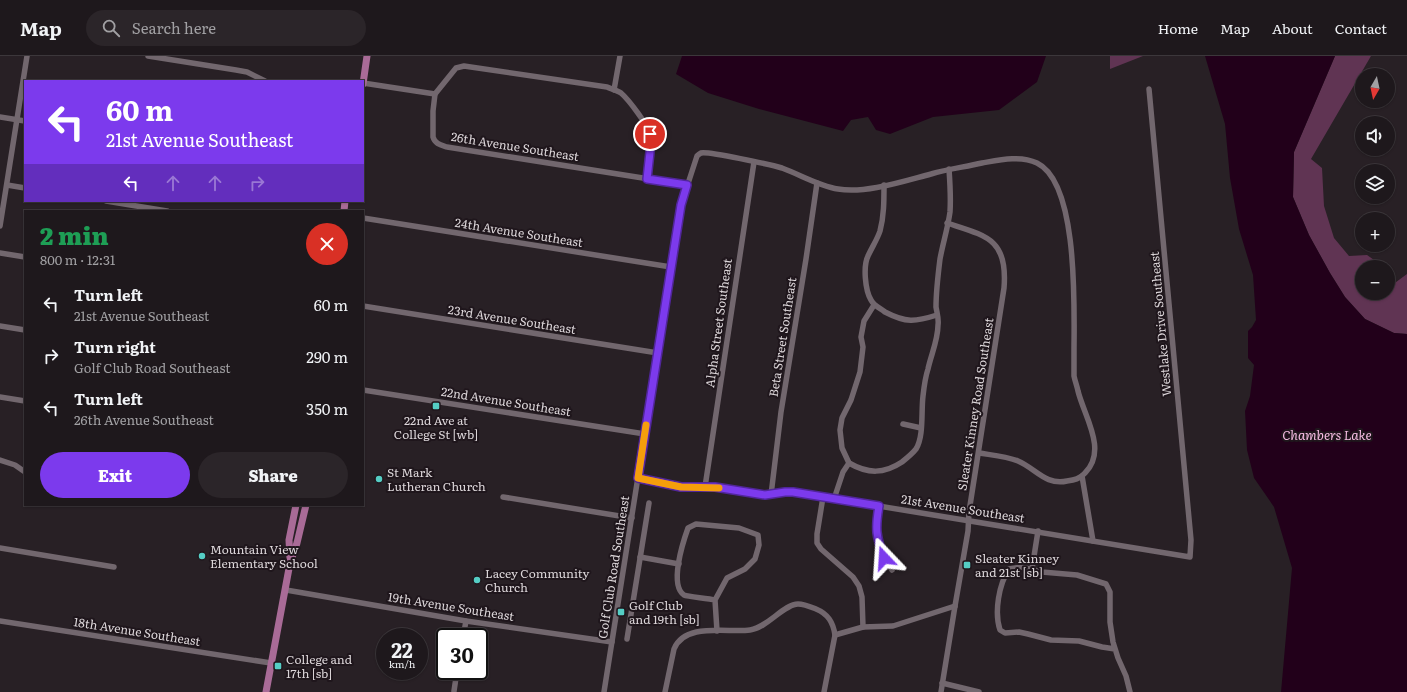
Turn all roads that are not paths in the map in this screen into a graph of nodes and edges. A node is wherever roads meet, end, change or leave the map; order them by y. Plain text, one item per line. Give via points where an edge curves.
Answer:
1 (27, 56) edge
2 (148, 56) edge
3 (367, 56) edge
4 (620, 56) edge
5 (263, 80) edge
6 (364, 80) edge
7 (364, 84) edge
8 (1149, 89) dead end
9 (614, 90) junction
10 (435, 94) junction
11 (0, 117) edge
12 (17, 120) junction
13 (24, 121) edge
14 (754, 162) junction
15 (949, 169) junction
16 (647, 179) junction
17 (817, 183) junction
18 (7, 185) junction
19 (687, 185) junction
20 (884, 185) junction
21 (24, 188) edge
22 (112, 202) edge
23 (161, 210) edge
24 (364, 218) edge
25 (947, 223) junction
26 (0, 226) edge
27 (0, 253) edge
28 (24, 257) edge
29 (671, 267) junction
30 (874, 305) junction
31 (364, 306) edge
32 (937, 315) junction
33 (0, 326) edge
34 (24, 330) edge
35 (658, 353) junction
36 (364, 390) edge
37 (0, 397) edge
38 (24, 401) edge
39 (902, 424) dead end
40 (921, 428) junction
41 (645, 434) junction
42 (979, 453) junction
43 (0, 460) edge
44 (849, 463) junction
45 (24, 471) edge
46 (1082, 476) junction
47 (638, 478) junction
48 (705, 487) junction
49 (771, 495) junction
50 (503, 497) dead end
51 (823, 497) junction
52 (834, 499) junction
53 (649, 503) dead end
54 (296, 506) edge
55 (306, 506) edge
56 (879, 506) junction
57 (632, 518) junction
58 (969, 520) junction
59 (1038, 531) junction
60 (1093, 541) junction
61 (0, 548) edge
62 (640, 557) junction
63 (1190, 557) joint
64 (290, 562) junction
65 (679, 564) junction
66 (114, 567) dead end
67 (1032, 569) junction
68 (892, 570) dead end
69 (286, 590) junction
70 (715, 600) junction
71 (955, 606) junction
72 (0, 621) edge
73 (466, 621) junction
74 (863, 627) junction
75 (465, 628) edge
76 (717, 631) junction
77 (835, 635) junction
78 (627, 639) dead end
79 (612, 642) junction
80 (1115, 649) junction
81 (271, 663) junction
82 (456, 680) edge
83 (942, 683) junction
84 (1129, 690) edge
85 (454, 691) dead end
86 (266, 692) edge
87 (604, 692) edge
88 (665, 692) edge
89 (824, 692) edge
90 (941, 692) edge
91 (979, 692) edge

1 - 12 street
2 - 5 street via 247,72
3 - 6 main road
4 - 9 street
7 - 10 street
8 - 63 street, Westlake Drive Southeast
9 - 10 street via 464,66 456,68
9 - 16 street via 621,93 645,123 650,134
10 - 16 street, 26th Avenue Southeast via 433,137 434,141 442,145
11 - 12 street
12 - 13 street
12 - 18 street
14 - 17 street via 783,169
14 - 19 street, Golf Club Road Southeast via 701,153 697,156
14 - 48 street, Alpha Street Southeast
15 - 20 street
15 - 25 street via 951,195
15 - 46 street via 999,160 1026,160 1038,164 1054,181 1064,204 1072,258 1074,375 1095,444 1091,465
16 - 19 street, 26th Avenue Southeast
17 - 20 street via 832,188 858,191
17 - 49 street, Beta Street Southeast via 781,412
18 - 21 street
18 - 26 street
19 - 29 street, Golf Club Road Southeast via 681,205
20 - 30 street via 880,231 865,267 870,299
22 - 23 street
24 - 29 street, 24th Avenue Southeast
25 - 32 street via 939,268
25 - 42 street, Sleater Kinney Road Southeast via 983,235 994,243 1005,272
27 - 28 street
29 - 35 street, Golf Club Road Southeast
30 - 32 street via 903,320 912,321
30 - 44 street via 864,321 860,372 842,418 840,430 842,448
31 - 35 street, 23rd Avenue Southeast
32 - 40 street via 934,349 923,395
33 - 34 street
35 - 41 street, Golf Club Road Southeast
36 - 41 street, 22nd Avenue Southeast
37 - 38 street
39 - 40 street
40 - 44 street via 921,438 915,450 907,459 885,471 857,468
41 - 47 street, Golf Club Road Southeast
42 - 46 street via 1018,461 1041,477 1053,481 1076,480
42 - 58 street, Sleater Kinney Road Southeast
43 - 45 street
44 - 52 street via 843,472
46 - 60 street
47 - 48 street, 21st Avenue Southeast via 681,487
47 - 57 street, Golf Club Road Southeast
48 - 49 street, 21st Avenue Southeast
49 - 51 street, 21st Avenue Southeast via 785,492
50 - 57 street
51 - 52 street, 21st Avenue Southeast
51 - 74 street via 817,543 859,586
52 - 56 street, 21st Avenue Southeast
53 - 62 street
54 - 64 main road via 289,540
55 - 64 main road
56 - 58 street, 21st Avenue Southeast
56 - 68 street via 877,538 884,558
57 - 79 street, Golf Club Road Southeast
58 - 59 street, 21st Avenue Southeast
58 - 71 street, Sleater Kinney Road Southeast
59 - 60 street, 21st Avenue Southeast
59 - 67 street
60 - 63 street, 21st Avenue Southeast
61 - 66 street
62 - 65 street
62 - 78 street
64 - 69 main road
65 - 70 street via 677,575 683,594
65 - 70 street via 688,528 696,524 739,528 758,534 759,545 755,560 745,569 727,578
67 - 80 street via 1077,576 1106,584 1110,592 1110,622
67 - 80 street via 1009,569 1003,578 998,601 1000,630 1005,633 1028,634 1051,640 1079,641
69 - 73 street, 19th Avenue Southeast
69 - 81 main road
70 - 76 street
71 - 74 street via 893,626
71 - 83 street, Sleater Kinney Road Southeast
72 - 81 street, 18th Avenue Southeast
73 - 75 street
73 - 79 street, 19th Avenue Southeast
74 - 77 street
76 - 77 street via 752,630 798,603 821,611 830,618
76 - 88 street via 697,632 677,642
77 - 89 street
79 - 87 street, Golf Club Road Southeast
80 - 84 street
81 - 86 main road
82 - 85 street
83 - 90 street, Sleater Kinney Road Southeast
83 - 91 street

